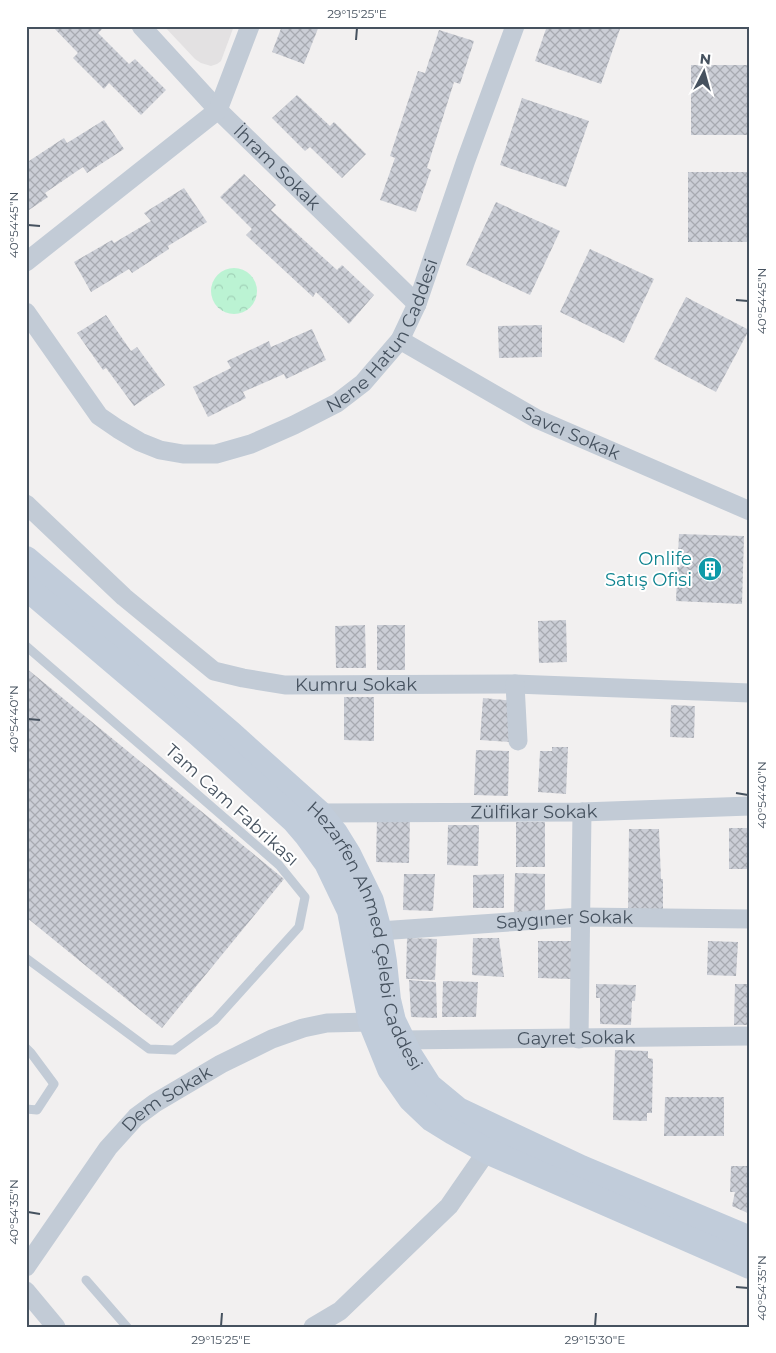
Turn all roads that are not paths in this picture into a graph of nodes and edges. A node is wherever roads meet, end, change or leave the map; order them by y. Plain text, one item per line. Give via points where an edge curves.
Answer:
1 (141, 26) edge
2 (250, 26) edge
3 (515, 26) edge
4 (218, 110) junction
5 (26, 262) edge
6 (417, 304) junction
7 (26, 312) edge
8 (400, 340) junction
9 (26, 504) edge
10 (750, 511) edge
11 (26, 559) edge
12 (26, 587) edge
13 (26, 646) edge
14 (515, 684) junction
15 (750, 693) edge
16 (518, 741) dead end
17 (750, 806) edge
18 (582, 812) junction
19 (307, 817) junction
20 (581, 917) junction
21 (750, 919) edge
22 (367, 932) junction
23 (26, 958) edge
24 (371, 1022) junction
25 (750, 1036) edge
26 (579, 1039) junction
27 (401, 1040) junction
28 (26, 1048) edge
29 (26, 1109) edge
30 (493, 1140) junction
31 (750, 1239) edge
32 (750, 1266) edge
33 (26, 1267) edge
34 (86, 1280) dead end
35 (26, 1290) edge
36 (56, 1327) edge
37 (127, 1327) edge
38 (312, 1327) edge

1 - 4 street, İhram Sokak
2 - 4 street
3 - 6 street, Nene Hatun Caddesi
4 - 5 street
4 - 6 street, İhram Sokak
6 - 8 street, Nene Hatun Caddesi
7 - 8 street, Nene Hatun Caddesi via 99,416 140,442 184,454 216,454 251,444 337,403 363,383
8 - 10 street, Savcı Sokak via 537,419
9 - 14 street, Kumru Sokak via 124,597 214,671 285,685
11 - 19 street, Hezarfen Ahmed Çelebi Caddesi via 217,722
12 - 19 street, Hezarfen Ahmed Çelebi Caddesi via 199,734
13 - 23 lane, Tam Cam Fabrikası via 279,865 305,896 299,927 215,1020 174,1050 149,1049
14 - 15 street, Kumru Sokak
14 - 16 street
17 - 18 street, Zülfikar Sokak
18 - 19 street, Zülfikar Sokak
18 - 20 street
19 - 22 street, Hezarfen Ahmed Çelebi Caddesi via 306,834 326,863 350,910
20 - 21 street, Saygıner Sokak
20 - 22 street, Saygıner Sokak
20 - 26 street
22 - 24 street, Hezarfen Ahmed Çelebi Caddesi
22 - 27 street, Hezarfen Ahmed Çelebi Caddesi via 384,962 388,1000
24 - 27 street
24 - 30 street, Hezarfen Ahmed Çelebi Caddesi via 390,1069 411,1099 452,1132
24 - 33 street, Dem Sokak via 327,1022 272,1039 221,1064 155,1103 136,1117 108,1148
25 - 26 street, Gayret Sokak
26 - 27 street, Gayret Sokak
27 - 30 street, Hezarfen Ahmed Çelebi Caddesi via 429,1086
28 - 29 lane via 54,1084 37,1110
30 - 31 street, Hezarfen Ahmed Çelebi Caddesi via 582,1168
30 - 32 street, Hezarfen Ahmed Çelebi Caddesi
30 - 38 street via 449,1206 340,1311
34 - 37 lane
35 - 36 street

